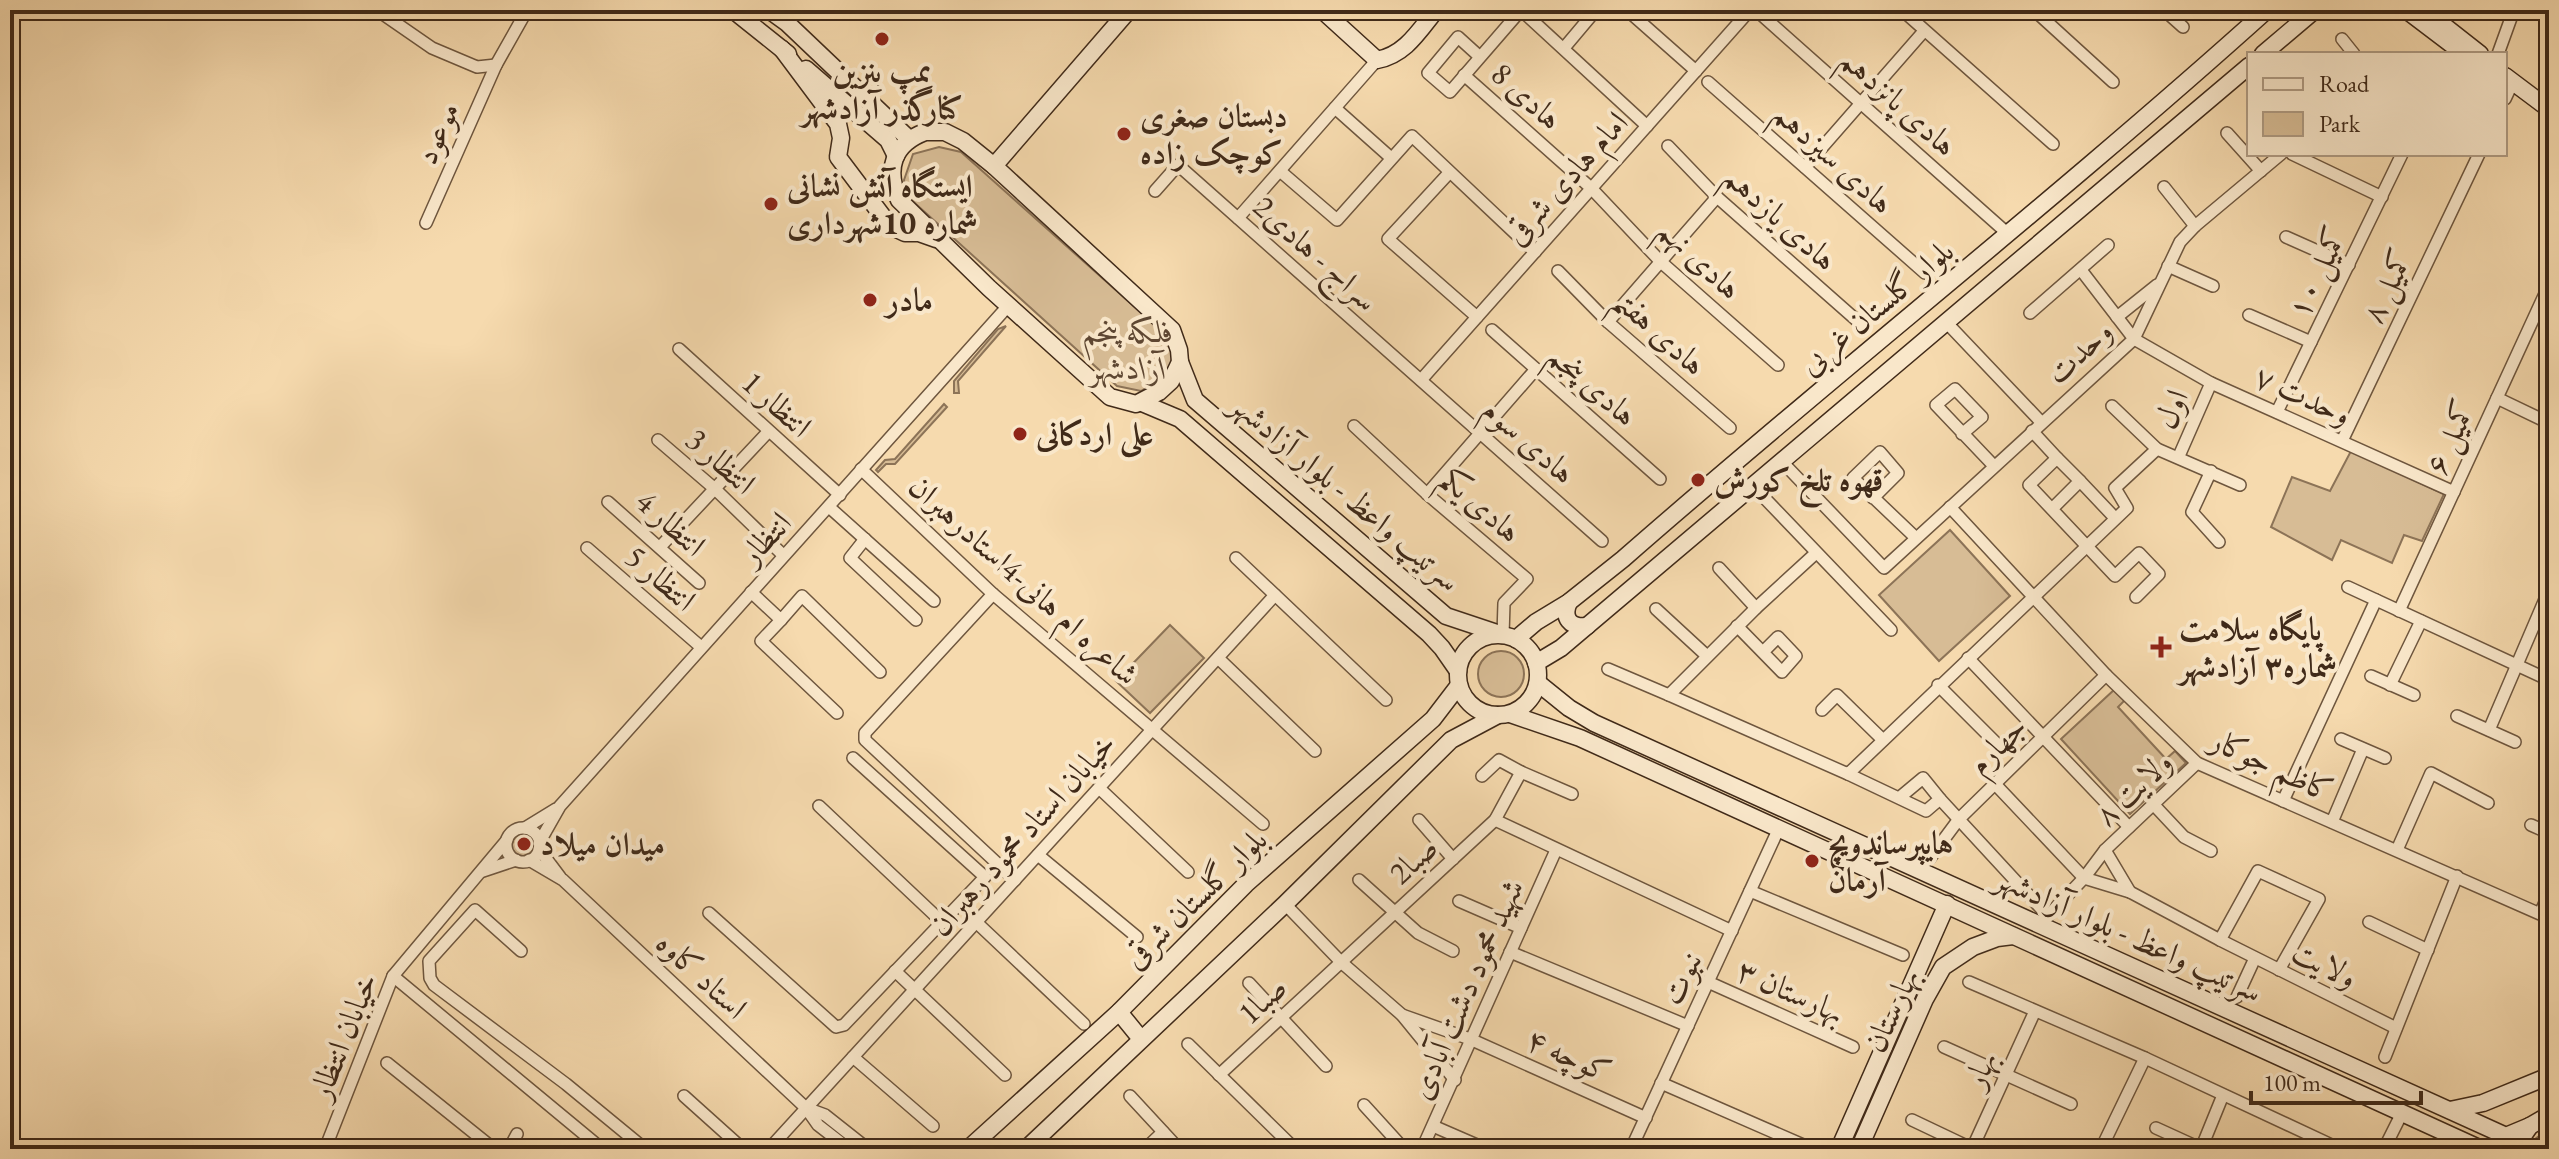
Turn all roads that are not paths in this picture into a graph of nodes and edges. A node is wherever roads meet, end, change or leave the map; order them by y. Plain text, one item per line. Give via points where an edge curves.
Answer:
1 (377, 10) edge
2 (527, 10) edge
3 (733, 10) edge
4 (769, 10) edge
5 (1129, 10) edge
6 (1322, 10) edge
7 (1436, 10) edge
8 (1521, 10) edge
9 (1596, 10) edge
10 (1627, 10) edge
11 (1753, 10) edge
12 (1902, 10) edge
13 (2034, 10) edge
14 (2164, 10) edge
15 (2267, 10) edge
16 (2315, 10) edge
17 (2406, 10) edge
18 (2424, 10) edge
19 (2517, 10) edge
20 (789, 16) edge
21 (2183, 27) dead end
22 (1924, 31) junction
23 (2342, 39) dead end
24 (1564, 48) junction
25 (782, 49) junction
26 (2265, 52) edge
27 (2352, 52) edge
28 (2456, 52) edge
29 (2477, 52) edge
30 (2499, 52) edge
31 (1480, 57) junction
32 (1377, 60) junction
33 (496, 65) junction
34 (2247, 68) edge
35 (1696, 71) junction
36 (1464, 75) junction
37 (2509, 79) edge
38 (1708, 82) dead end
39 (2113, 82) dead end
40 (1860, 103) junction
41 (1335, 108) junction
42 (2549, 109) edge
43 (1647, 126) junction
44 (2227, 133) dead end
45 (909, 139) junction
46 (2053, 144) dead end
47 (1668, 146) dead end
48 (2247, 155) edge
49 (896, 156) junction
50 (2248, 156) edge
51 (2279, 156) edge
52 (2296, 156) edge
53 (2401, 156) edge
54 (2478, 156) edge
55 (1390, 157) junction
56 (994, 166) junction
57 (1805, 167) junction
58 (1280, 171) junction
59 (2261, 171) junction
60 (1449, 173) junction
61 (2164, 187) dead end
62 (1591, 188) junction
63 (1155, 191) dead end
64 (1717, 197) junction
65 (2382, 197) junction
66 (1238, 218) junction
67 (426, 223) dead end
68 (2195, 226) junction
69 (2007, 233) junction
70 (2286, 237) dead end
71 (940, 240) junction
72 (2108, 245) dead end
73 (1535, 252) junction
74 (1661, 262) junction
75 (2349, 265) junction
76 (2168, 266) junction
77 (2081, 270) junction
78 (1558, 271) dead end
79 (1925, 273) dead end
80 (2160, 283) junction
81 (2549, 285) edge
82 (2213, 286) dead end
83 (1008, 306) junction
84 (2030, 313) dead end
85 (2249, 315) dead end
86 (1477, 317) junction
87 (2117, 317) junction
88 (1945, 321) junction
89 (1608, 322) junction
90 (1862, 325) dead end
91 (1492, 330) dead end
92 (2134, 339) junction
93 (2311, 342) junction
94 (679, 349) dead end
95 (1180, 362) junction
96 (1778, 365) dead end
97 (1536, 369) junction
98 (1421, 380) junction
99 (2211, 383) junction
100 (2497, 398) junction
101 (1142, 403) junction
102 (2112, 406) dead end
103 (2277, 412) junction
104 (2041, 422) junction
105 (2549, 423) edge
106 (1354, 426) dead end
107 (1730, 428) dead end
108 (2032, 431) junction
109 (768, 432) junction
110 (1480, 433) junction
111 (1962, 434) junction
112 (658, 440) dead end
113 (2342, 441) junction
114 (2157, 449) junction
115 (2179, 456) junction
116 (2057, 458) junction
117 (1994, 466) junction
118 (861, 469) junction
119 (1789, 469) dead end
120 (2211, 471) junction
121 (1660, 479) dead end
122 (2080, 481) junction
123 (2240, 485) dead end
124 (1753, 486) junction
125 (715, 489) junction
126 (2454, 492) junction
127 (1427, 494) junction
128 (840, 495) junction
129 (1873, 498) junction
130 (608, 502) dead end
131 (829, 507) junction
132 (1950, 507) junction
133 (2052, 509) junction
134 (2115, 518) junction
135 (1916, 538) junction
136 (865, 539) junction
137 (1602, 541) dead end
138 (2219, 542) dead end
139 (2086, 546) junction
140 (660, 547) junction
141 (587, 548) dead end
142 (1816, 553) junction
143 (783, 555) junction
144 (1236, 558) dead end
145 (1719, 568) dead end
146 (699, 583) dead end
147 (2348, 587) dead end
148 (2549, 590) edge
149 (751, 592) junction
150 (993, 594) junction
151 (1275, 595) junction
152 (2035, 596) junction
153 (2136, 597) dead end
154 (2376, 600) junction
155 (934, 601) dead end
156 (1569, 602) junction
157 (1756, 608) junction
158 (1656, 609) dead end
159 (2399, 611) junction
160 (781, 620) junction
161 (916, 620) dead end
162 (2421, 621) junction
163 (1587, 626) junction
164 (1737, 626) junction
165 (1891, 630) dead end
166 (1509, 637) junction
167 (701, 647) junction
168 (1763, 652) junction
169 (1707, 656) junction
170 (1218, 658) junction
171 (1968, 658) junction
172 (1536, 663) junction
173 (2515, 665) junction
174 (1608, 669) dead end
175 (880, 672) dead end
176 (2106, 675) junction
177 (2371, 676) dead end
178 (1458, 678) junction
179 (2549, 680) edge
180 (1538, 683) junction
181 (1938, 685) junction
182 (2390, 685) junction
183 (1669, 695) junction
184 (2414, 695) dead end
185 (1386, 700) dead end
186 (1569, 708) junction
187 (1822, 710) dead end
188 (837, 713) dead end
189 (1504, 714) junction
190 (2457, 716) dead end
191 (1433, 719) junction
192 (1153, 729) junction
193 (2489, 730) junction
194 (1553, 731) junction
195 (2043, 737) junction
196 (2341, 739) dead end
197 (1451, 740) junction
198 (1883, 740) junction
199 (2515, 742) dead end
200 (1999, 746) dead end
201 (2363, 749) junction
202 (1315, 751) dead end
203 (853, 758) dead end
204 (2385, 758) dead end
205 (2197, 763) junction
206 (1521, 772) junction
207 (1848, 774) junction
208 (1482, 776) dead end
209 (1995, 784) junction
210 (1099, 788) junction
211 (1572, 794) dead end
212 (1899, 798) junction
213 (1940, 799) junction
214 (2283, 801) junction
215 (2488, 803) dead end
216 (2154, 805) junction
217 (560, 806) junction
218 (819, 806) dead end
219 (1959, 819) junction
220 (1419, 820) dead end
221 (1495, 820) junction
222 (2332, 822) junction
223 (1263, 824) dead end
224 (2531, 825) dead end
225 (2129, 827) junction
226 (525, 828) junction
227 (1779, 828) junction
228 (2549, 833) edge
229 (507, 840) junction
230 (539, 846) junction
231 (1556, 850) junction
232 (2105, 850) junction
233 (2397, 850) junction
234 (2211, 851) dead end
235 (1038, 855) junction
236 (1930, 858) dead end
237 (1453, 859) junction
238 (516, 860) junction
239 (529, 860) junction
240 (1188, 872) dead end
241 (479, 874) junction
242 (2457, 876) junction
243 (2084, 878) junction
244 (563, 880) junction
245 (1015, 880) junction
246 (1359, 880) dead end
247 (1750, 891) junction
248 (2130, 892) junction
249 (2549, 893) edge
250 (1459, 901) dead end
251 (1285, 904) junction
252 (1945, 908) junction
253 (1395, 912) junction
254 (709, 913) dead end
255 (2544, 916) edge
256 (2044, 920) junction
257 (976, 922) junction
258 (2369, 922) dead end
259 (943, 923) junction
260 (1521, 928) junction
261 (1732, 931) junction
262 (1137, 937) dead end
263 (2006, 937) junction
264 (2220, 940) junction
265 (2428, 950) junction
266 (521, 951) dead end
267 (1453, 951) dead end
268 (1510, 952) junction
269 (1903, 955) dead end
270 (2255, 958) junction
271 (1341, 962) junction
272 (2279, 970) junction
273 (895, 971) junction
274 (393, 976) junction
275 (1708, 982) junction
276 (1969, 982) dead end
277 (1249, 983) dead end
278 (915, 989) junction
279 (2237, 997) dead end
280 (2035, 1011) junction
281 (1119, 1012) junction
282 (1402, 1015) junction
283 (1282, 1017) junction
284 (1084, 1024) dead end
285 (1688, 1026) junction
286 (2396, 1028) junction
287 (1141, 1039) junction
288 (1470, 1039) junction
289 (1188, 1044) dead end
290 (1853, 1047) dead end
291 (1944, 1047) dead end
292 (853, 1057) junction
293 (2385, 1057) dead end
294 (2145, 1058) junction
295 (387, 1063) dead end
296 (1326, 1066) dead end
297 (1005, 1075) dead end
298 (1219, 1075) junction
299 (2006, 1075) junction
300 (2549, 1076) edge
301 (1455, 1080) junction
302 (1661, 1083) junction
303 (2223, 1095) junction
304 (684, 1096) dead end
305 (1130, 1096) dead end
306 (2071, 1104) dead end
307 (1364, 1105) dead end
308 (806, 1108) junction
309 (2450, 1110) junction
310 (2402, 1113) junction
311 (2549, 1115) edge
312 (1646, 1118) junction
313 (1912, 1120) dead end
314 (933, 1126) dead end
315 (1433, 1126) junction
316 (2530, 1126) junction
317 (2156, 1128) dead end
318 (2434, 1128) junction
319 (1163, 1132) junction
320 (517, 1134) dead end
321 (1458, 1144) edge
322 (1810, 1148) edge
323 (325, 1149) edge
324 (494, 1149) edge
325 (509, 1149) edge
326 (602, 1149) edge
327 (645, 1149) edge
328 (743, 1149) edge
329 (769, 1149) edge
330 (849, 1149) edge
331 (868, 1149) edge
332 (968, 1149) edge
333 (1026, 1149) edge
334 (1145, 1149) edge
335 (1179, 1149) edge
336 (1295, 1149) edge
337 (1404, 1149) edge
338 (1422, 1149) edge
339 (1486, 1149) edge
340 (1631, 1149) edge
341 (1839, 1149) edge
342 (1859, 1149) edge
343 (1972, 1149) edge
344 (2101, 1149) edge
345 (2202, 1149) edge
346 (2340, 1149) edge
347 (2384, 1149) edge
348 (2450, 1149) edge
349 (2481, 1149) edge
350 (2514, 1149) edge

1 - 33 street, موعود via 432,48 477,67
2 - 33 street, موعود
3 - 25 main road
4 - 20 main road
5 - 56 main road
6 - 32 main road
7 - 32 main road via 1403,50
8 - 24 street
8 - 31 street
9 - 24 street
10 - 35 street
11 - 35 street, امام هادی شرقی
11 - 40 street, هادی پانزدهم
12 - 22 street
13 - 39 street
14 - 21 street
15 - 69 main road, بلوار گلستان غربی
16 - 26 main road
17 - 28 main road
18 - 29 main road
19 - 30 street
20 - 45 main road
22 - 40 street
22 - 46 street
23 - 27 street
24 - 43 street
25 - 49 main road via 888,140
25 - 71 main road via 838,124 838,157 890,226
31 - 36 street
31 - 36 street via 1458,37 1428,73 1450,92
32 - 41 street
33 - 67 street, موعود
34 - 88 main road, بلوار گلستان غربی
35 - 43 street, امام هادی شرقی
36 - 62 street, هادی 8
37 - 42 main road
38 - 57 street, هادی سیزدهم
40 - 57 street
40 - 69 street, هادی پانزدهم
41 - 55 street
41 - 58 street
43 - 62 street, امام هادی شرقی
44 - 48 street
45 - 49 main road
45 - 56 main road, سرتیپ واعظ - بلوار آزادشهر via 945,132
47 - 64 street, هادی یازدهم
49 - 71 main road, سرتیپ واعظ - بلوار آزادشهر via 893,187 899,200
50 - 59 street
51 - 59 street, وحدت
52 - 65 street
53 - 65 street, کمیل ۱۰
54 - 113 street, کمیل ۸
55 - 58 street via 1337,220
55 - 60 street via 1412,136
56 - 95 main road, سرتیپ واعظ - بلوار آزادشهر via 1172,330
57 - 79 street, هادی سیزدهم
58 - 66 street
59 - 68 street, وحدت
60 - 73 street
60 - 86 street via 1388,239
61 - 68 street
62 - 73 street, امام هادی شرقی
62 - 74 street, هادی نهم
63 - 66 street, سراج - هادی2 via 1178,165
64 - 74 street
64 - 90 street, هادی یازدهم
65 - 75 street, کمیل ۱۰
66 - 98 street, سراج - هادی2
68 - 76 street, وحدت
69 - 156 main road, بلوار گلستان غربی
70 - 75 street
71 - 83 main road, سرتیپ واعظ - بلوار آزادشهر
72 - 77 street
73 - 86 street, امام هادی شرقی
74 - 89 street
74 - 96 street, هادی نهم
75 - 93 street, کمیل ۱۰
76 - 80 street, وحدت
76 - 82 street
77 - 84 street
77 - 87 street
78 - 89 street, هادی هفتم
80 - 87 street
80 - 92 street, وحدت
81 - 100 street, کمیل ۶
83 - 101 main road, سرتیپ واعظ - بلوار آزادشهر via 1110,397
83 - 118 street, انتظار
85 - 93 street
86 - 98 street, امام هادی شرقی
87 - 92 street
88 - 104 street
88 - 124 main road, بلوار گلستان غربی
89 - 107 street, هادی هفتم
91 - 97 street, هادی پنجم
92 - 99 street, وحدت ۷
92 - 104 street, وحدت
93 - 103 street, کمیل ۱۰
94 - 109 street, انتظار 1
95 - 101 main road via 1171,381
95 - 166 main road, سرتیپ واعظ - بلوار آزادشهر via 1195,400 1446,616
97 - 110 street
97 - 121 street, هادی پنجم
98 - 110 street, هادی سوم
99 - 103 street, وحدت ۷
99 - 115 street, اول
100 - 105 street
100 - 126 street, کمیل ۶
101 - 178 main road, سرتیپ واعظ - بلوار آزادشهر via 1180,419 1429,634
102 - 114 street
103 - 113 street, وحدت ۷
104 - 108 street, وحدت
106 - 127 street, هادی یکم
108 - 116 street
108 - 117 street, وحدت
109 - 125 street
109 - 128 street, انتظار 1
110 - 127 street
110 - 137 street, هادی سوم
111 - 111 street via 1982,417 1955,389 1936,405
111 - 117 street
112 - 125 street, انتظار 3
113 - 126 street, وحدت ۷
114 - 115 street
114 - 134 street via 2115,488 2127,508
115 - 120 street
116 - 122 street
116 - 133 street via 2029,485
117 - 132 street, وحدت
118 - 128 street, انتظار
118 - 150 street, شاعره ام هانی-4استادرهبران
119 - 135 street, وحدت via 1884,568
120 - 123 street
120 - 138 street via 2192,512
122 - 133 street
122 - 134 street
124 - 142 street
124 - 163 main road, بلوار گلستان غربی
125 - 140 street
125 - 143 street, انتظار 3
126 - 159 street, کمیل ۶
127 - 166 street, هادی یکم via 1527,579 1504,603
128 - 131 street, انتظار
129 - 129 street via 1853,478 1880,452 1898,473
129 - 135 street
130 - 140 street, انتظار 4
131 - 136 street
131 - 143 street, انتظار
132 - 135 street, وحدت
132 - 152 street, کاظم جوکار
133 - 139 street
134 - 139 street
136 - 155 street
136 - 161 street via 850,558
139 - 152 street
139 - 153 street via 2115,576 2139,553 2159,574
140 - 146 street, انتظار 4
141 - 167 street, انتظار 5
142 - 157 street
142 - 165 street
143 - 149 street, انتظار
144 - 151 street
145 - 157 street
147 - 154 street
148 - 173 street
149 - 160 street
149 - 167 street, انتظار
150 - 192 street, شاعره ام هانی-4استادرهبران
150 - 245 street via 865,733 865,740
151 - 170 street, خیابان استاد محمود رهبران
151 - 185 street
152 - 171 street
152 - 176 street, کاظم جوکار
154 - 159 street
154 - 214 street
156 - 163 main road via 1568,622 1577,628
156 - 166 main road, بلوار گلستان غربی
157 - 164 street
158 - 169 street
159 - 162 street
160 - 175 street via 802,596
160 - 188 street via 761,641
162 - 173 street
162 - 182 street
163 - 172 main road, بلوار گلستان غربی
164 - 168 street
164 - 169 street
166 - 172 main road via 1528,648
166 - 178 main road via 1487,636 1473,643 1463,656
167 - 217 street, انتظار
168 - 168 street via 1778,637 1796,656 1782,672
169 - 183 street
170 - 192 street, خیابان استاد محمود رهبران
170 - 202 street
171 - 181 street
171 - 195 street
172 - 180 main road
173 - 179 street
173 - 193 street
174 - 183 street
176 - 195 street, جهارم
176 - 205 street, کاظم جوکار
177 - 182 street
178 - 189 main road via 1473,707
178 - 191 main road, بلوار گلستان شرقی
180 - 186 main road, سرتیپ واعظ - بلوار آزادشهر
180 - 189 main road via 1528,702
181 - 198 street
181 - 200 street
182 - 184 street
183 - 207 street
186 - 194 main road via 1559,711
186 - 256 main road, سرتیپ واعظ - بلوار آزادشهر
187 - 198 street via 1837,695
189 - 194 main road, سرتیپ واعظ - بلوار آزادشهر
189 - 197 main road, بلوار گلستان شرقی
190 - 193 street
191 - 197 main road via 1448,725
191 - 281 main road, بلوار گلستان شرقی via 1246,884
192 - 210 street, خیابان استاد محمود رهبران
192 - 223 street, شاعره ام هانی-4استادرهبران
193 - 199 street
194 - 227 main road, سرتیپ واعظ - بلوار آزادشهر via 1580,738
195 - 209 street, جهارم
195 - 225 street
196 - 201 street
197 - 251 main road, بلوار گلستان شرقی
198 - 207 street
201 - 204 street
201 - 222 street
203 - 259 street via 985,877
205 - 214 street, کاظم جوکار
205 - 216 street, ولایت ۸
206 - 208 street via 1499,760
206 - 211 street
206 - 221 street, صبا2
207 - 212 street
209 - 219 street, جهارم
209 - 243 street
210 - 235 street, خیابان استاد محمود رهبران
210 - 240 street
212 - 213 street via 1926,811
212 - 213 street via 1923,778
213 - 219 street
214 - 222 street, کاظم جوکار
215 - 233 street via 2431,773
216 - 225 street, ولایت ۸
216 - 234 street via 2184,837
217 - 226 street
217 - 230 street
218 - 259 street
219 - 236 street, جهارم
219 - 256 street
220 - 237 street
221 - 231 street
221 - 237 street, صبا2
222 - 233 street, کاظم جوکار
224 - 228 street
225 - 232 street, ولایت ۸
226 - 229 street
226 - 230 street via 534,832
227 - 247 street, نبوت
227 - 252 main road, سرتیپ واعظ - بلوار آزادشهر
229 - 238 street via 507,850
229 - 241 street, خیابان انتظار
230 - 239 street
230 - 244 street
231 - 260 street, شهید محمود دشت آبادی
231 - 261 street
232 - 243 street, ولایت ۸
232 - 248 street
233 - 242 street, کاظم جوکار
235 - 245 street, خیابان استاد محمود رهبران
235 - 262 street
237 - 253 street, صبا2
238 - 239 street
238 - 241 street
239 - 244 street
241 - 274 street, خیابان انتظار
242 - 255 street, کاظم جوکار
242 - 265 street
243 - 248 street, ولایت
243 - 256 street, ولایت ۸
244 - 308 street, استاد کاوه
245 - 257 street, خیابان استاد محمود رهبران
246 - 253 street
247 - 261 street, نبوت
247 - 269 street
248 - 264 street, ولایت
249 - 255 street, کاظم جوکار
250 - 260 street
251 - 271 street
251 - 287 main road, بلوار گلستان شرقی
252 - 263 main road, سرتیپ واعظ - بلوار آزادشهر
252 - 341 main road, بهارستان
253 - 267 street via 1418,933
253 - 271 street, صبا2
254 - 273 street via 836,1027 844,1025
256 - 309 main road, سرتیپ واعظ - بلوار آزادشهر
257 - 278 street, خیابان استاد محمود رهبران
257 - 284 street
258 - 265 street
259 - 273 street
260 - 268 street, شهید محمود دشت آبادی
261 - 275 street, نبوت
263 - 310 main road, سرتیپ واعظ - بلوار آزادشهر
263 - 342 main road, بهارستان via 1973,947 1943,967
264 - 270 street, ولایت
264 - 272 street via 2258,871 2319,899
265 - 286 street
266 - 327 street via 475,910 429,961 430,978
268 - 285 street
268 - 288 street, شهید محمود دشت آبادی
270 - 272 street, ولایت
270 - 279 street
271 - 282 street
271 - 283 street, صبا1
272 - 286 street, ولایت
273 - 278 street
274 - 323 street, خیابان انتظار
274 - 326 street
275 - 285 street, نبوت
275 - 290 street, بهارستان ۳
276 - 280 street
277 - 283 street
278 - 292 street, خیابان استاد محمود رهبران
278 - 297 street
280 - 294 street
280 - 299 street, بهار
281 - 287 main road
281 - 332 main road, بلوار گلستان شرقی
282 - 288 street, کوچه ۴
282 - 301 street
283 - 296 street
283 - 298 street, صبا1
285 - 302 street, نبوت
286 - 293 street
287 - 333 main road, بلوار گلستان شرقی
288 - 301 street, شهید محمود دشت آبادی
288 - 312 street, کوچه ۴
289 - 298 street
291 - 299 street
292 - 308 street, خیابان استاد محمود رهبران
292 - 314 street
294 - 303 street
294 - 344 street
295 - 324 street
298 - 336 street
299 - 306 street
299 - 343 street, بهار
300 - 309 main road via 2483,1103
301 - 315 street, شهید محمود دشت آبادی
302 - 312 street, نبوت
302 - 322 street
303 - 345 street
303 - 346 street
304 - 328 street
305 - 319 street
307 - 337 street
308 - 329 street, خیابان استاد محمود رهبران
308 - 330 street, استاد کاوه via 818,1125
308 - 331 street, استاد کاوه via 825,1115
309 - 316 main road, سرتیپ واعظ - بلوار آزادشهر via 2506,1136
310 - 318 main road, سرتیپ واعظ - بلوار آزادشهر
310 - 347 street
311 - 316 main road
312 - 340 street, نبوت
313 - 343 street
315 - 321 street
315 - 338 street, شهید محمود دشت آبادی
316 - 350 main road
317 - 345 street
318 - 348 main road
318 - 349 main road, سرتیپ واعظ - بلوار آزادشهر
319 - 334 street
319 - 335 street
320 - 325 street
321 - 339 street

